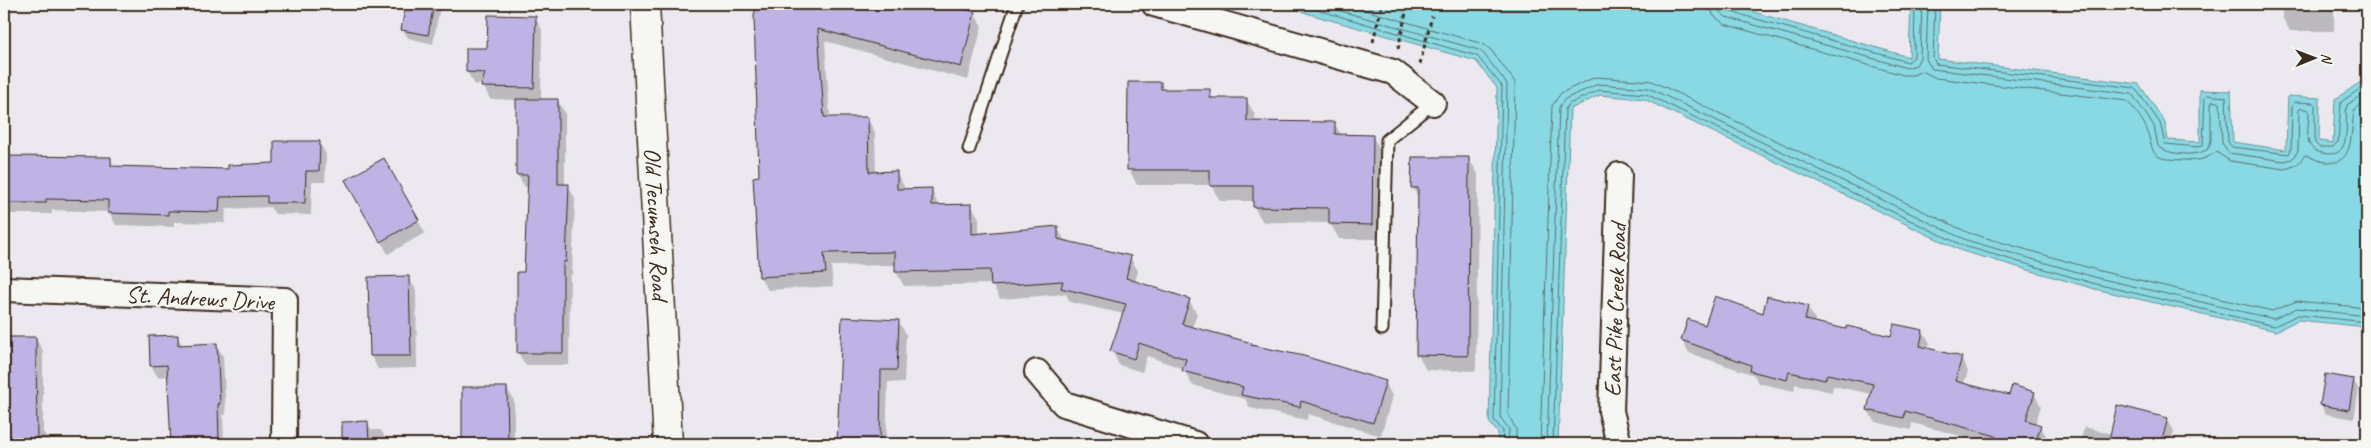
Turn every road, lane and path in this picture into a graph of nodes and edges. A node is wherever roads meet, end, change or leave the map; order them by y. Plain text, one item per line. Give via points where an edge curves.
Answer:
1 (645, 4) edge
2 (1017, 4) edge
3 (1154, 4) edge
4 (1382, 6) dead end
5 (1408, 8) dead end
6 (1432, 16) dead end
7 (1371, 50) dead end
8 (1396, 58) dead end
9 (1412, 62) dead end
10 (1433, 103) joint
11 (969, 149) dead end
12 (1620, 175) dead end
13 (4, 290) edge
14 (1382, 329) dead end
15 (1037, 372) dead end
16 (284, 444) edge
17 (668, 444) edge
18 (1195, 444) edge
19 (1619, 444) edge

1 - 17 main road, Old Tecumseh Road
2 - 11 lane
3 - 10 street via 1393,72
4 - 7 path
5 - 8 path
6 - 9 path via 1420,64
10 - 14 lane via 1387,140
12 - 19 street, East Pike Creek Road via 1611,411
13 - 16 street, St. Andrews Drive via 285,300
15 - 18 street via 1064,404

